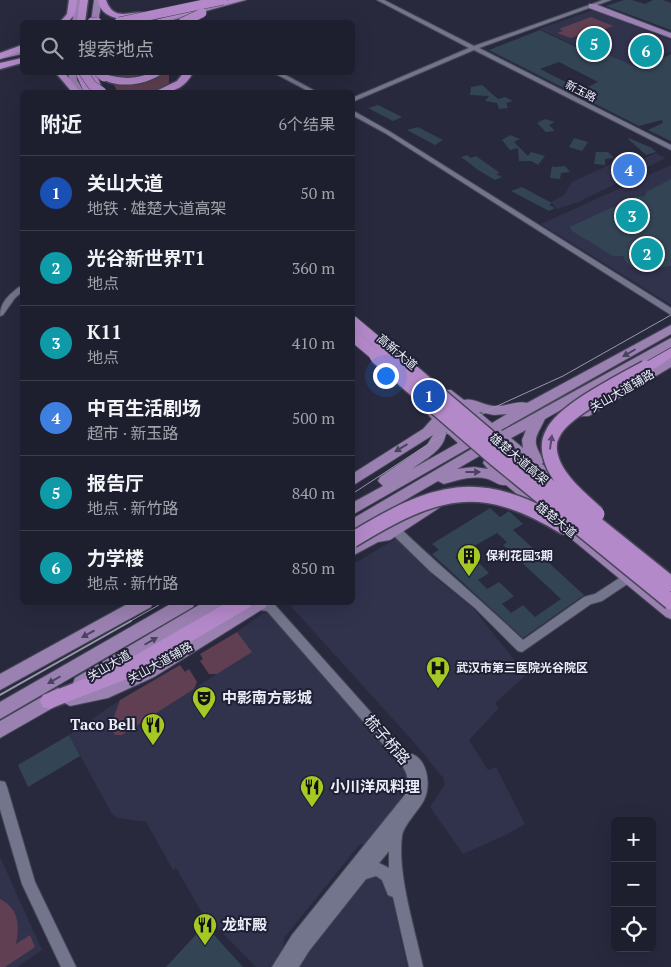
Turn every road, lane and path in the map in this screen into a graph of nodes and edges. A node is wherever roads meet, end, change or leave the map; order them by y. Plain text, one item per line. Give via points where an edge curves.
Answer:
1 (73, 0) edge
2 (80, 0) edge
3 (84, 0) edge
4 (93, 0) edge
5 (98, 0) edge
6 (102, 0) edge
7 (209, 0) edge
8 (223, 0) edge
9 (238, 0) edge
10 (244, 0) edge
11 (250, 0) edge
12 (380, 0) edge
13 (608, 0) edge
14 (592, 6) junction
15 (184, 19) edge
16 (66, 20) edge
17 (75, 20) edge
18 (81, 20) edge
19 (92, 20) edge
20 (93, 20) edge
21 (128, 20) edge
22 (140, 20) edge
23 (147, 20) edge
24 (160, 20) edge
25 (198, 20) edge
26 (671, 36) edge
27 (473, 48) junction
28 (20, 55) edge
29 (20, 56) edge
30 (0, 57) edge
31 (0, 64) edge
32 (62, 75) edge
33 (72, 75) edge
34 (80, 75) edge
35 (85, 75) edge
36 (94, 75) edge
37 (103, 75) edge
38 (154, 75) edge
39 (178, 75) edge
40 (187, 75) edge
41 (281, 75) edge
42 (74, 90) edge
43 (79, 90) edge
44 (87, 90) edge
45 (99, 90) edge
46 (101, 90) edge
47 (164, 90) edge
48 (171, 90) edge
49 (310, 90) edge
50 (355, 99) edge
51 (355, 114) edge
52 (671, 148) edge
53 (20, 291) edge
54 (671, 312) edge
55 (0, 313) edge
56 (355, 317) edge
57 (355, 324) edge
58 (671, 329) edge
59 (355, 339) edge
60 (355, 339) edge
61 (671, 342) edge
62 (671, 352) edge
63 (671, 362) edge
64 (433, 382) junction
65 (544, 399) junction
66 (541, 417) junction
67 (442, 422) junction
68 (497, 434) junction
69 (472, 448) junction
70 (549, 475) junction
71 (355, 479) edge
72 (525, 494) junction
73 (395, 500) junction
74 (548, 513) junction
75 (355, 517) edge
76 (410, 518) junction
77 (394, 529) junction
78 (376, 536) junction
79 (355, 538) edge
80 (355, 548) edge
81 (628, 578) junction
82 (671, 578) edge
83 (671, 584) edge
84 (671, 602) edge
85 (141, 605) edge
86 (183, 605) edge
87 (213, 605) edge
88 (252, 605) edge
89 (266, 605) edge
90 (278, 605) edge
91 (671, 607) edge
92 (671, 612) edge
93 (0, 683) edge
94 (49, 702) junction
95 (0, 711) edge
96 (0, 730) edge
97 (0, 787) edge
98 (0, 811) edge
99 (395, 832) junction
100 (360, 874) junction
101 (62, 967) edge
102 (69, 967) edge
103 (279, 967) edge
104 (290, 967) edge
105 (409, 967) edge
106 (416, 967) edge

1 - 16 highway via 71,14
2 - 17 main road
3 - 18 highway
4 - 19 highway
5 - 20 main road
6 - 7 highway, bridge via 110,13 132,17
8 - 21 highway, bridge
8 - 22 main road
8 - 23 highway, bridge
9 - 24 highway
10 - 15 highway, bridge
11 - 25 highway
12 - 27 street, 新玉路
13 - 14 street
14 - 26 main road
14 - 27 street
27 - 50 street
27 - 52 street, 新玉路
28 - 30 highway
29 - 31 highway
32 - 42 highway
33 - 43 main road
34 - 44 highway
35 - 45 highway, bridge
36 - 46 highway
37 - 38 highway via 124,81
39 - 48 highway
40 - 47 highway via 182,82
41 - 49 street
51 - 54 street
53 - 55 street via 12,296
56 - 64 main road, 高新大道
57 - 83 highway, 雄楚大道高架, bridge via 506,452
58 -> 65 main road
59 - 67 main road, 高新大道
60 - 84 highway, 雄楚大道高架, bridge
61 - 66 main road
82 -> 62 highway, bridge via 578,497 560,476 550,456 550,440 560,421
63 - 66 main road, 关山大道辅路 via 584,413
64 - 65 main road via 479,408 495,412
64 - 68 main road, 高新大道
65 - 68 main road
66 - 68 main road
66 - 70 main road via 528,444 530,453
67 - 69 main road, 雄楚大道
67 -> 71 main road
67 - 75 main road via 439,438 432,448 379,486
68 - 69 main road
68 - 70 main road
69 - 72 main road, 雄楚大道
69 - 73 main road
69 - 75 main road
70 - 82 main road
73 -> 72 main road via 458,473 470,472 496,476
72 - 74 main road, 雄楚大道
73 - 75 main road
73 - 76 main road
74 - 76 main road via 520,498 476,491 445,498
74 - 81 main road, 雄楚大道
75 - 78 main road
76 - 77 main road
77 - 78 main road via 384,536
77 - 81 street via 434,568 479,604 522,648 588,600 598,598
78 - 80 main road
79 - 91 highway, bridge via 433,499 465,494 500,497 549,516
81 - 92 main road, 雄楚大道
85 -> 93 main road
86 -> 95 main road, 关山大道
94 -> 87 main road, 关山大道
88 - 94 highway via 121,673
89 - 103 street, 梳子桥路 via 408,764 414,775 414,789 409,801
90 - 99 street via 421,772 419,796
94 - 96 main road, 关山大道
97 - 102 street via 29,884
98 - 101 street via 25,888
99 - 100 street
99 - 106 street via 396,876
100 - 104 street
100 - 105 street via 377,869 387,875 392,884

